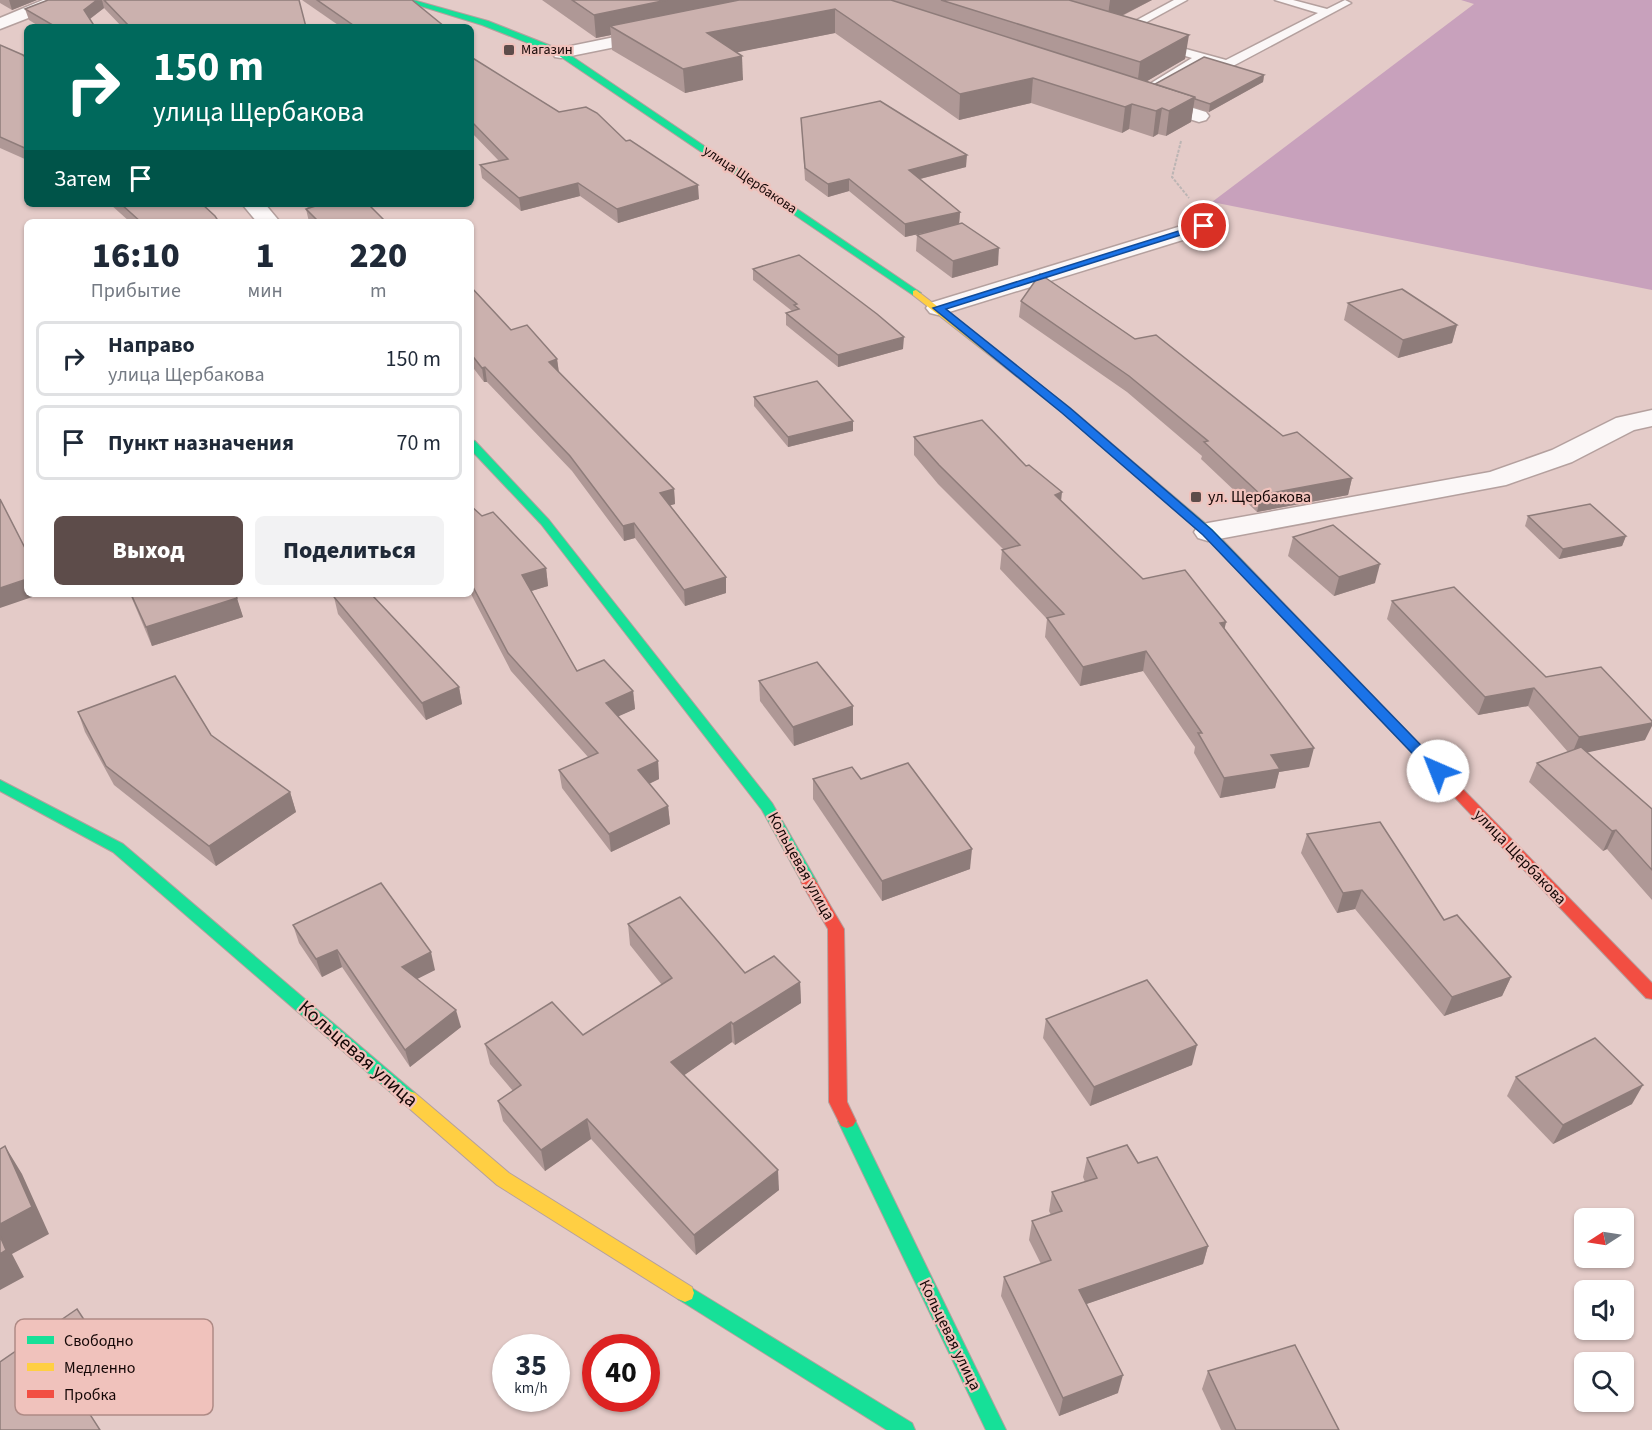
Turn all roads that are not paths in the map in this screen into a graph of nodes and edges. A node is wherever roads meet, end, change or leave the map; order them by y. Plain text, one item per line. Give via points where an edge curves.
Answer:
1 (58, 0) edge
2 (405, 0) edge
3 (1182, 0) edge
4 (1280, 0) edge
5 (1346, 3) dead end
6 (1327, 12) junction
7 (0, 24) edge
8 (666, 31) edge
9 (561, 52) junction
10 (1202, 57) junction
11 (1130, 94) joint
12 (1199, 116) road end
13 (256, 207) edge
14 (266, 219) edge
15 (1204, 226) road end
16 (938, 308) junction
17 (1652, 418) edge
18 (474, 446) edge
19 (1208, 532) junction
20 (0, 785) edge
21 (1652, 993) edge
22 (905, 1430) edge
23 (996, 1430) edge

1 - 7 street
2 - 9 street, улица Щербакова via 485,23
3 - 10 lane via 1114,31
4 - 6 lane
5 - 6 lane
6 - 10 lane via 1227,64
8 - 9 street
9 - 16 street, улица Щербакова
10 - 11 lane
11 - 12 street
13 - 14 street
15 - 16 street
16 - 19 street, улица Щербакова via 1066,410
17 - 19 street via 1625,424 1562,456 1496,479
18 - 23 street, Кольцевая улица via 545,522 767,807 836,929 838,1102
19 - 21 street, улица Щербакова
20 - 22 street, Кольцевая улица via 118,848 503,1179

